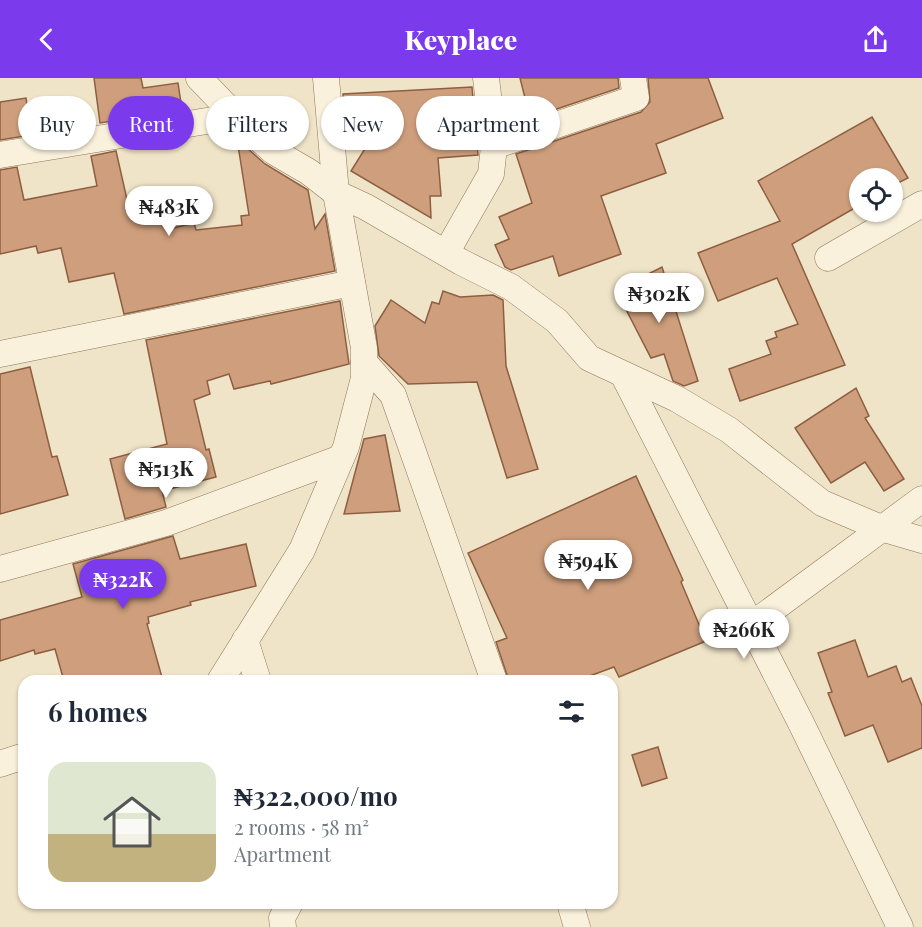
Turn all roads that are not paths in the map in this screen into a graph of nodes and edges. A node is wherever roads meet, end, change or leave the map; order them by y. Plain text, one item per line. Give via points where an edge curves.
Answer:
1 (199, 78) edge
2 (326, 78) edge
3 (486, 78) edge
4 (633, 78) edge
5 (217, 96) edge
6 (488, 96) edge
7 (206, 121) edge
8 (560, 124) edge
9 (272, 150) edge
10 (494, 150) edge
11 (0, 155) edge
12 (336, 193) junction
13 (922, 204) edge
14 (446, 253) junction
15 (828, 258) dead end
16 (352, 283) junction
17 (0, 354) edge
18 (363, 362) junction
19 (624, 375) junction
20 (341, 458) junction
21 (922, 499) edge
22 (880, 528) junction
23 (922, 540) edge
24 (0, 569) edge
25 (750, 626) junction
26 (245, 640) junction
27 (224, 675) edge
28 (256, 675) edge
29 (492, 675) edge
30 (18, 758) edge
31 (0, 764) edge
32 (287, 909) edge
33 (572, 909) edge
34 (283, 927) edge
35 (578, 927) edge
36 (900, 927) edge

1 - 5 street
2 - 12 street
3 - 6 street
4 - 8 street via 636,98
7 - 11 street
9 - 12 street
10 - 14 street via 491,174
12 - 14 street
12 - 16 street
13 - 15 street
14 - 19 street via 511,287 557,321 589,358
16 - 17 street
16 - 18 street
18 - 20 street via 358,405
18 - 29 street via 393,395
19 - 22 street via 677,399 729,430 822,503
19 - 25 street
20 - 24 street via 166,523
20 - 26 street via 302,550
21 - 22 street
22 - 23 street
22 - 25 street
25 - 36 street
26 - 27 street
26 - 28 street
30 - 31 street
32 - 34 street
33 - 35 street

